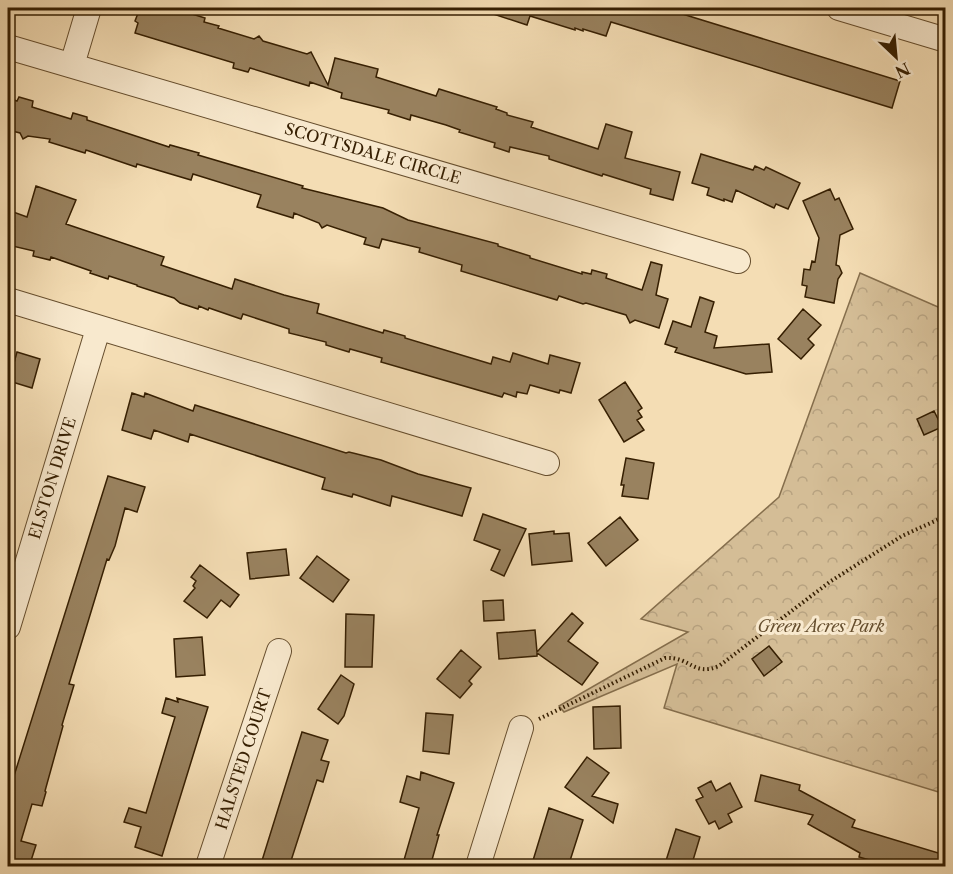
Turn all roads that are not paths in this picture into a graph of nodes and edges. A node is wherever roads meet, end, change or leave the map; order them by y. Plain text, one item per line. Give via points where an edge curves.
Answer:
1 (89, 8) edge
2 (839, 8) edge
3 (908, 18) edge
4 (945, 40) edge
5 (8, 47) edge
6 (72, 65) junction
7 (738, 261) dead end
8 (8, 300) edge
9 (98, 329) junction
10 (547, 463) dead end
11 (17, 562) edge
12 (8, 627) edge
13 (279, 651) dead end
14 (521, 728) road end
15 (208, 867) edge
16 (478, 867) edge

1 - 6 street
2 - 3 street
3 - 4 street
5 - 6 street, SCOTTSDALE CIRCLE
6 - 7 street, SCOTTSDALE CIRCLE
8 - 9 street
9 - 10 street
9 - 11 street, ELSTON DRIVE
11 - 12 street, ELSTON DRIVE
13 - 15 street, HALSTED COURT
14 - 16 street

